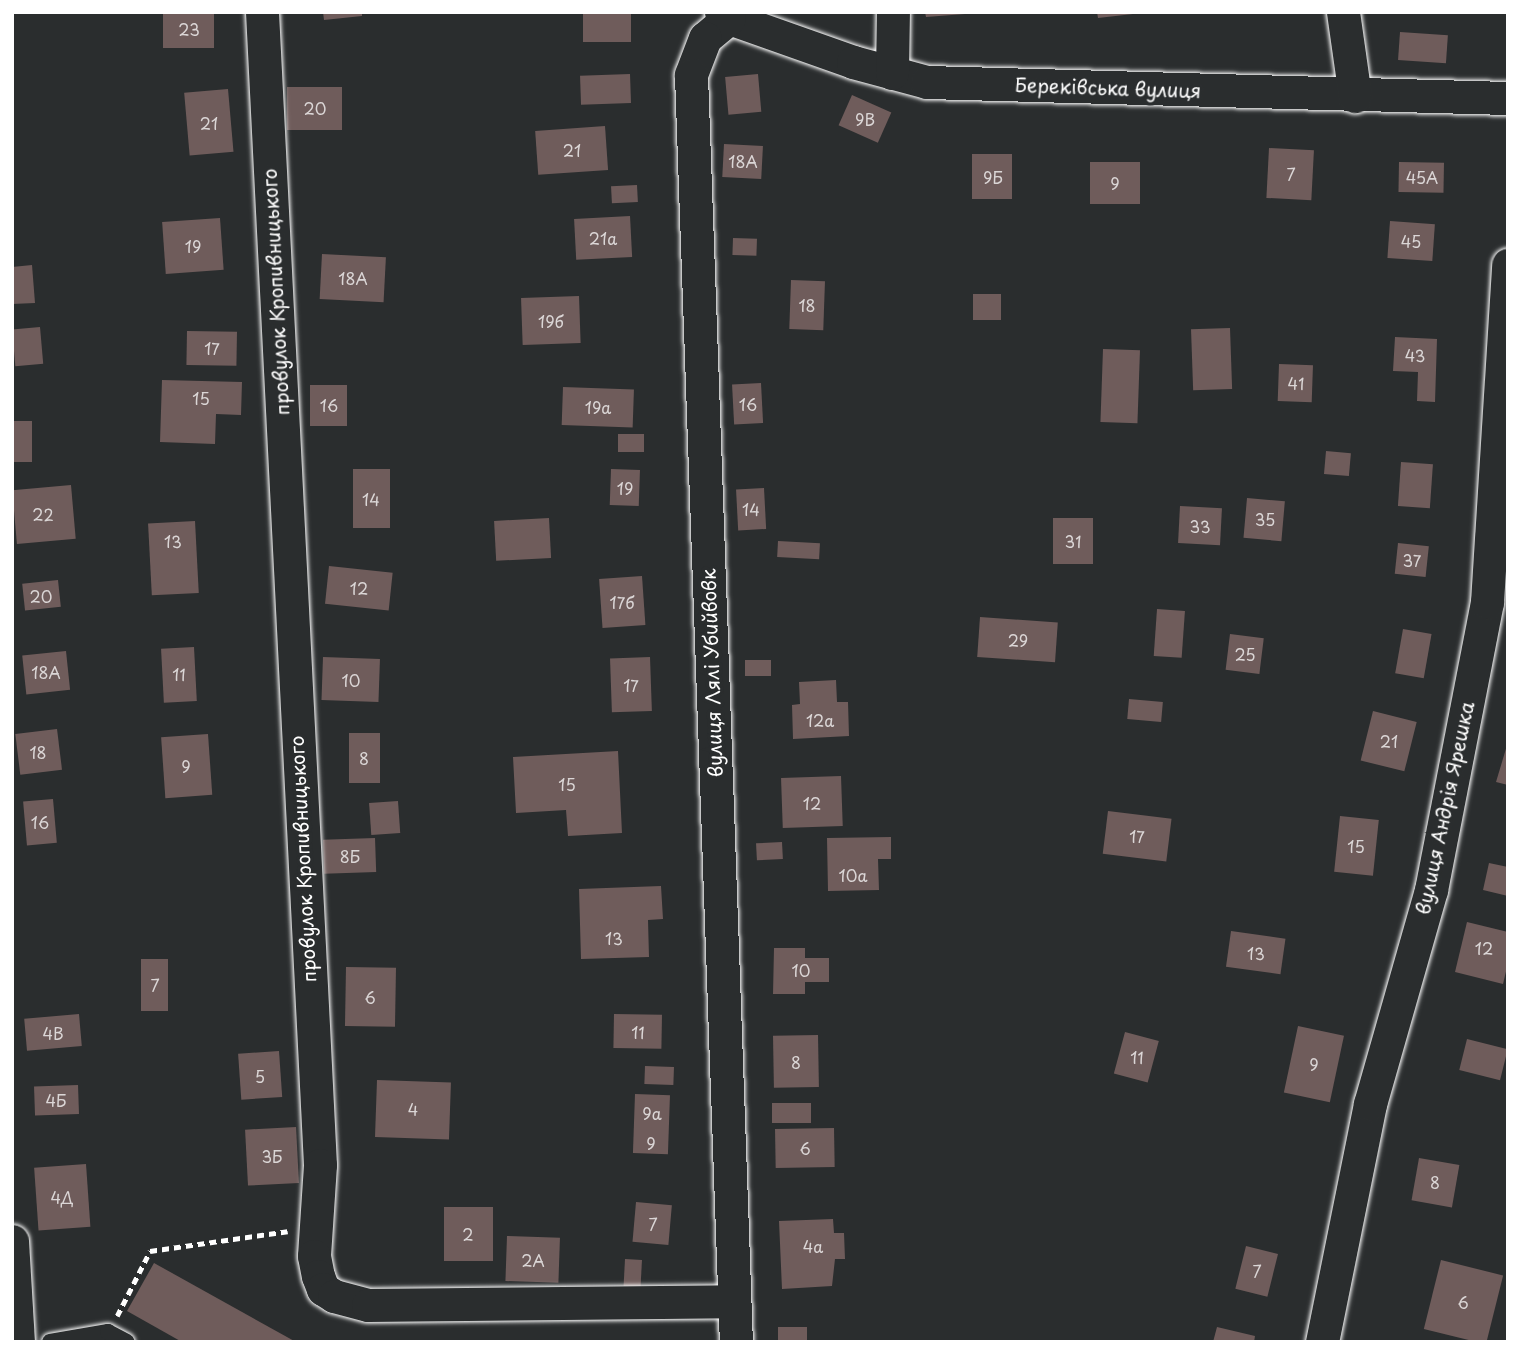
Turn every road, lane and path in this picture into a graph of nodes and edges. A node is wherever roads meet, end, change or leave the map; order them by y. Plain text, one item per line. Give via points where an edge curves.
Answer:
1 (262, 12) edge
2 (892, 12) edge
3 (1343, 12) edge
4 (725, 15) edge
5 (891, 73) junction
6 (1355, 96) junction
7 (1508, 98) edge
8 (1508, 265) edge
9 (317, 1226) junction
10 (13, 1260) edge
11 (734, 1301) junction
12 (108, 1332) junction
13 (18, 1342) edge
14 (51, 1342) edge
15 (127, 1342) edge
16 (736, 1342) edge
17 (1322, 1342) edge

1 - 9 street, провулок Кропивницького via 320,1165
2 - 5 street
3 - 6 street
4 - 5 street, Береківська вулиця
4 - 11 street, вулиця Лялі Убийвовк via 705,38 691,75
5 - 6 street, Береківська вулиця via 927,82
6 - 7 street, Береківська вулиця
8 - 17 street, вулиця Андрія Ярешка via 1487,602 1431,890 1370,1104
9 - 11 street, провулок Кропивницького via 314,1256 323,1289 353,1304
9 - 12 path via 150,1251
10 - 13 street
11 - 16 street, вулиця Лялі Убийвовк
12 - 14 lane
12 - 15 lane

